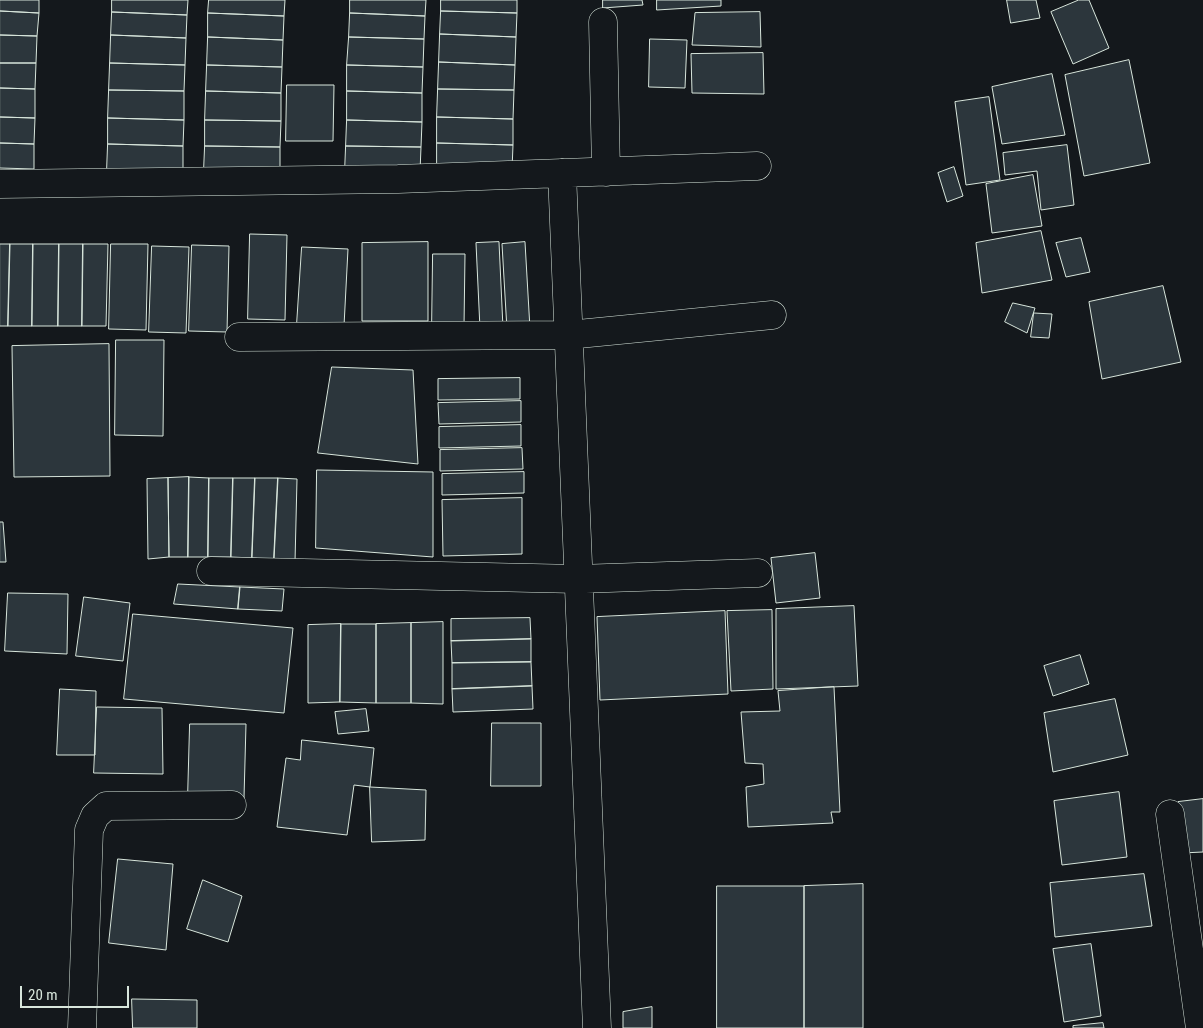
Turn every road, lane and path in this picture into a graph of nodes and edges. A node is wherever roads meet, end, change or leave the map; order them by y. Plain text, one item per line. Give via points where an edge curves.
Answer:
1 (603, 22) dead end
2 (757, 166) dead end
3 (606, 172) junction
4 (562, 173) junction
5 (0, 184) edge
6 (772, 315) dead end
7 (568, 335) junction
8 (238, 337) dead end
9 (211, 571) dead end
10 (758, 573) dead end
11 (578, 579) junction
12 (232, 805) dead end
13 (1170, 814) dead end
14 (82, 1028) edge
15 (597, 1028) edge
16 (1200, 1028) edge

1 - 3 street
2 - 3 street
3 - 4 street
4 - 5 street via 398,180
4 - 7 street
6 - 7 street
7 - 8 street
7 - 11 street
9 - 11 street
10 - 11 street
11 - 15 street
12 - 14 street via 106,806 96,816 89,830
13 - 16 street

